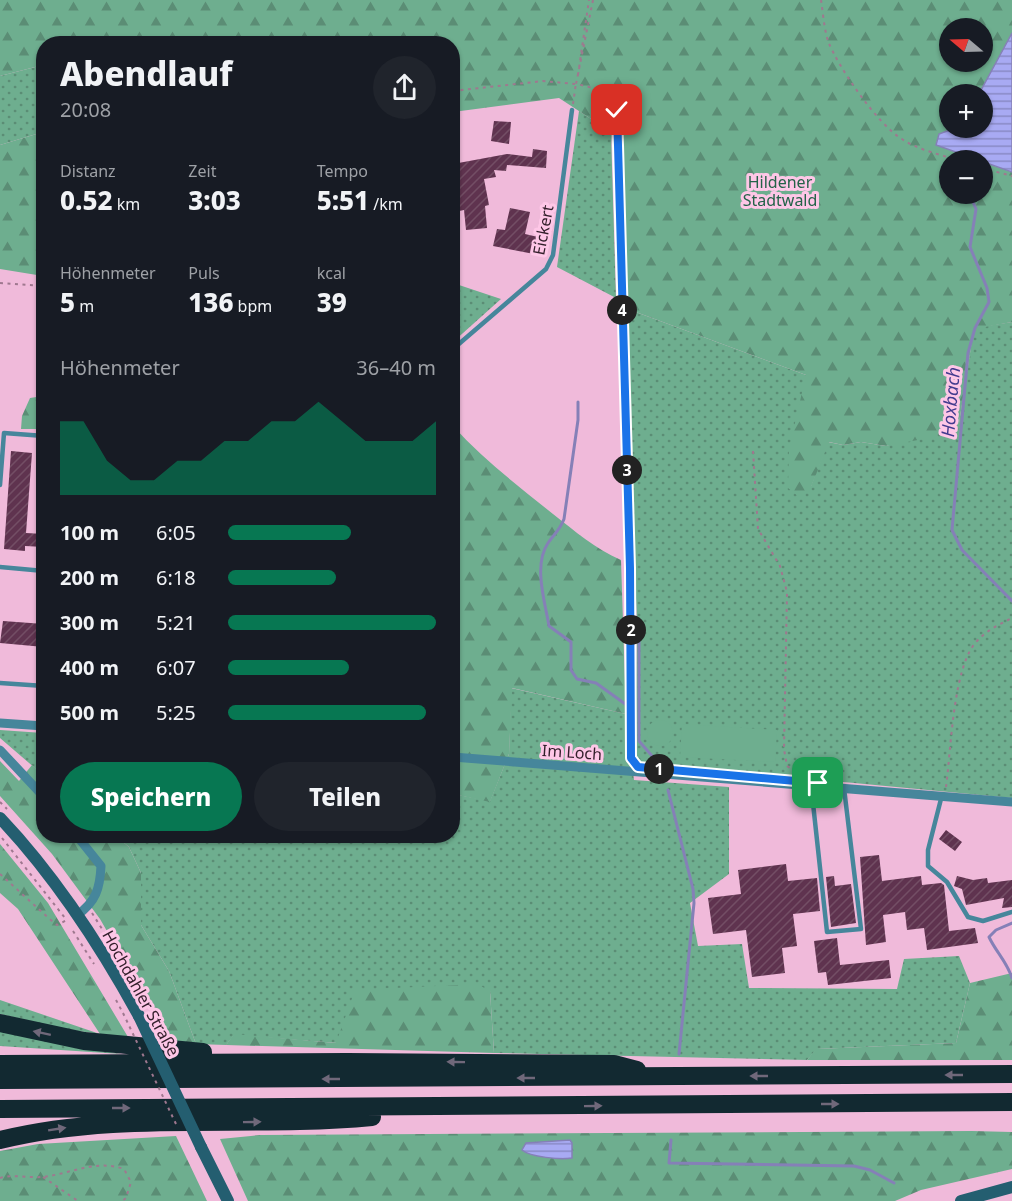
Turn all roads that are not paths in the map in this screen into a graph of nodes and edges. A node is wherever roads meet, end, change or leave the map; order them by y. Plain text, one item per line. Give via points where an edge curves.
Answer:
1 (572, 110) road end
2 (460, 343) edge
3 (36, 435) edge
4 (0, 485) edge
5 (0, 567) edge
6 (36, 570) edge
7 (0, 683) edge
8 (36, 685) edge
9 (0, 723) edge
10 (36, 725) edge
11 (0, 750) edge
12 (460, 758) edge
13 (811, 785) junction
14 (36, 788) edge
15 (844, 788) junction
16 (942, 792) junction
17 (1012, 802) edge
18 (0, 818) edge
19 (83, 843) edge
20 (1012, 912) edge
21 (77, 915) junction
22 (0, 1023) edge
23 (347, 1062) junction
24 (0, 1064) edge
25 (1012, 1074) edge
26 (668, 1077) junction
27 (0, 1080) edge
28 (1012, 1102) edge
29 (472, 1107) junction
30 (0, 1109) edge
31 (0, 1140) edge
32 (1012, 1187) edge
33 (228, 1201) edge
34 (961, 1201) edge

1 - 2 lane, Eickert via 553,255 546,269
3 - 4 lane via 4,433
5 - 6 lane
7 - 8 lane
9 - 10 street
11 - 14 street
12 - 13 street, Im Loch
13 - 15 street, Im Loch
13 - 15 lane via 827,932 861,929
15 - 16 street, Im Loch
16 - 17 street, Im Loch
16 - 20 lane via 928,866 947,882 968,917 984,921
18 - 21 main road, Hochdahler Straße via 41,863
19 - 21 street via 101,866 100,888 88,908
21 - 33 main road, Hochdahler Straße, bridge via 139,1016
23 -> 22 highway via 84,1041
23 - 24 highway
26 -> 23 highway via 614,1064
25 -> 26 highway
26 -> 27 highway
29 -> 28 highway
30 -> 29 highway
31 -> 29 highway via 65,1127 107,1124 332,1121
32 - 34 main road

